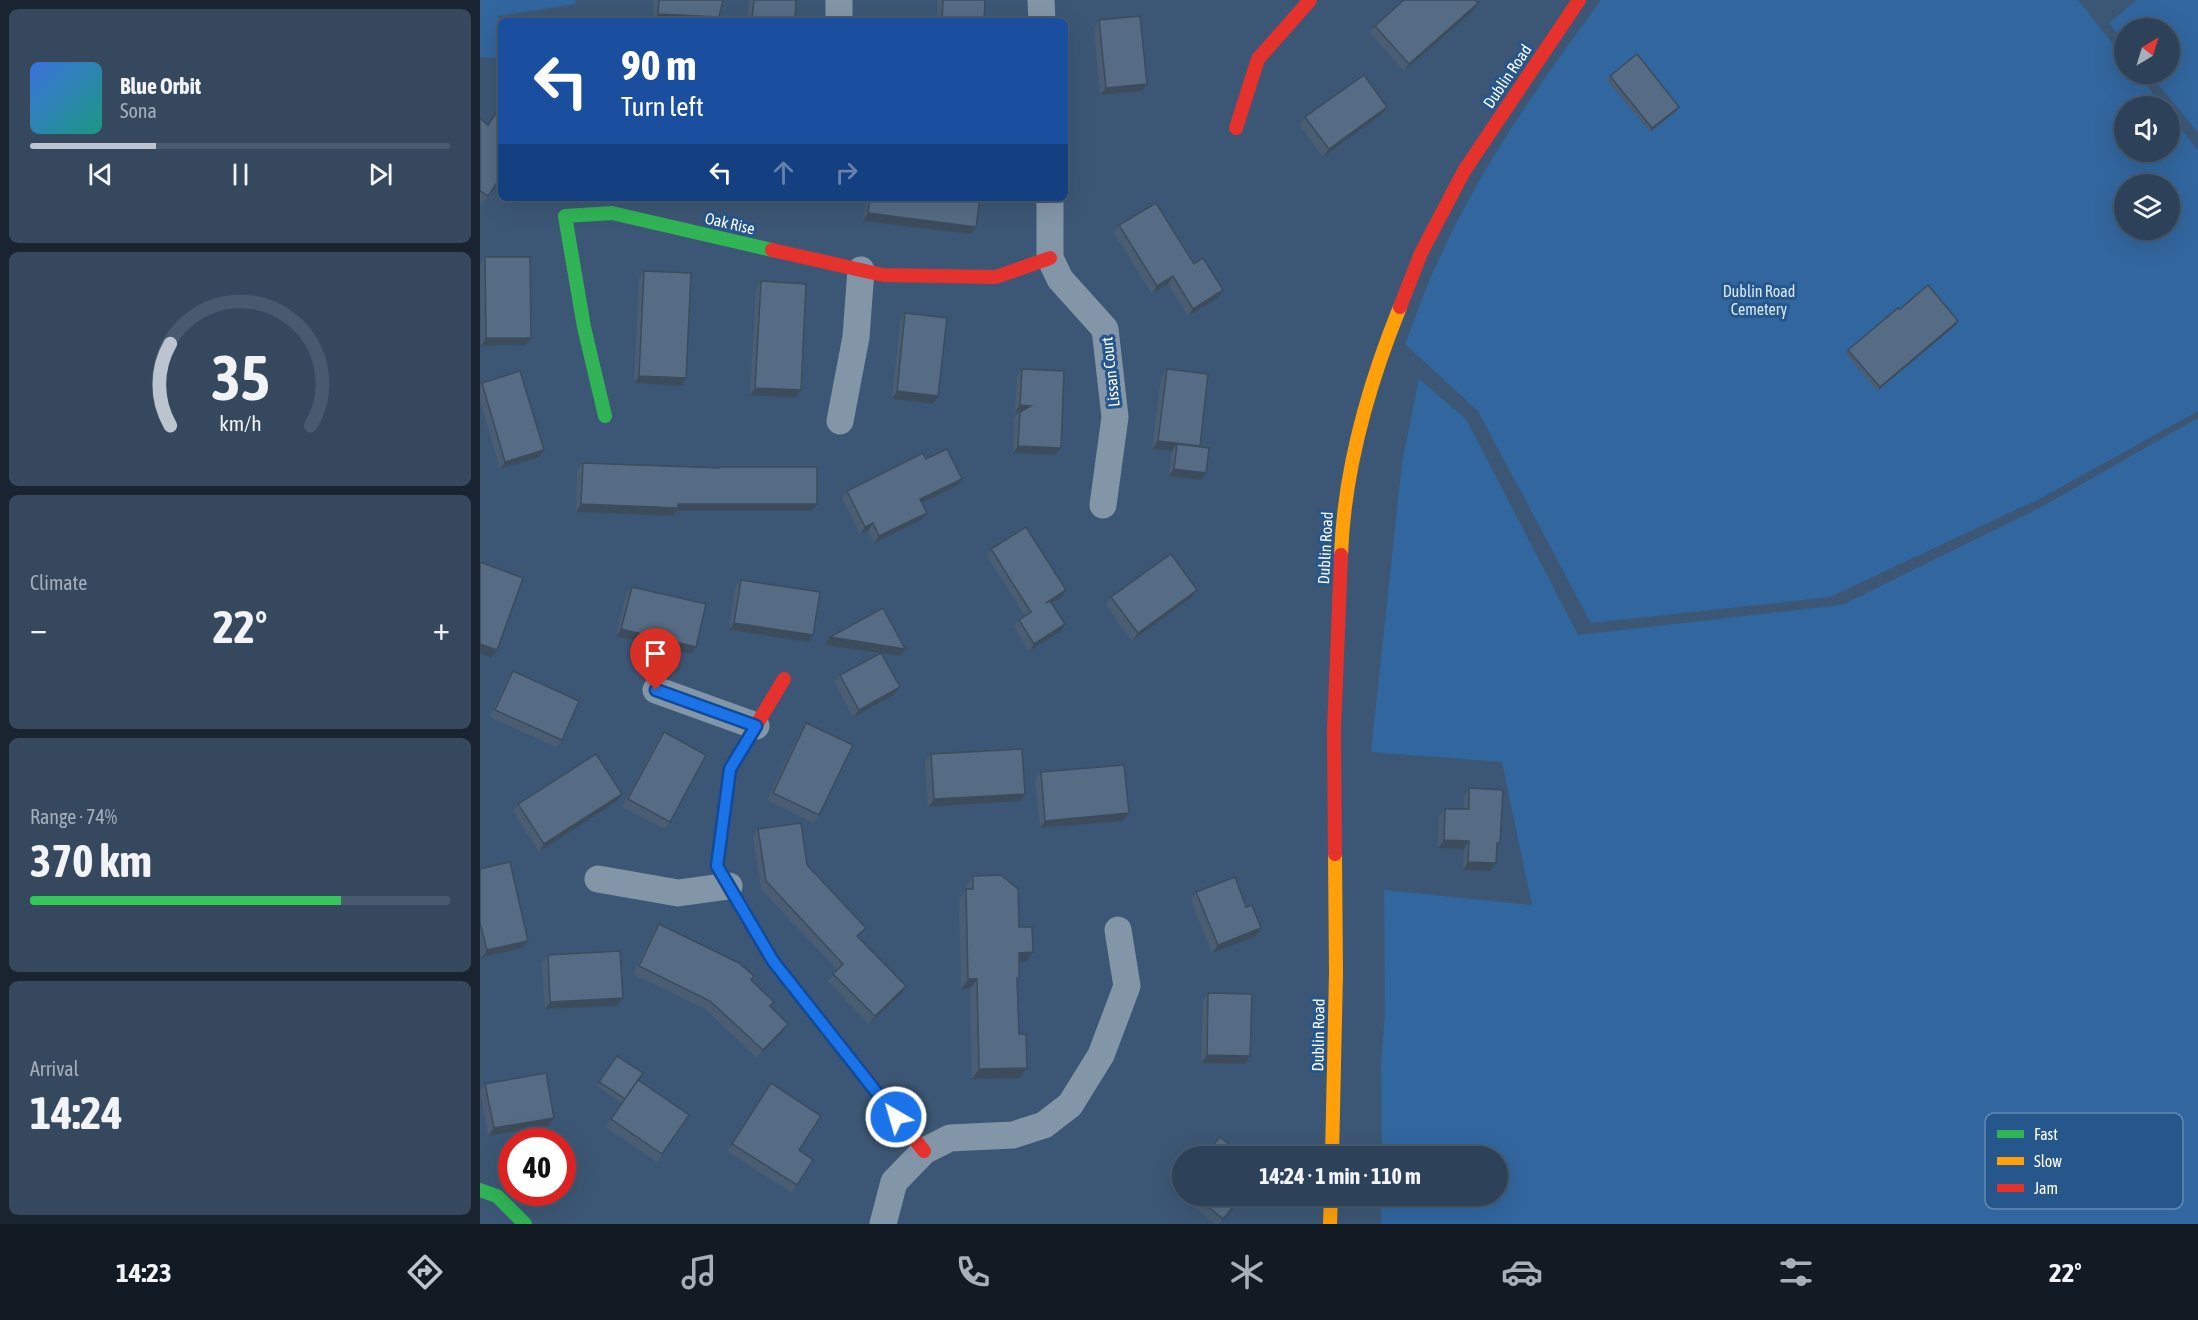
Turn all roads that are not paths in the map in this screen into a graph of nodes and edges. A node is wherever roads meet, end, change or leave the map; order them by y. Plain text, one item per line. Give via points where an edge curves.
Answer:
1 (839, 0) edge
2 (1041, 0) edge
3 (1310, 0) edge
4 (1579, 0) edge
5 (839, 18) edge
6 (1042, 18) edge
7 (1236, 128) dead end
8 (1050, 201) edge
9 (1050, 258) junction
10 (861, 270) junction
11 (605, 416) dead end
12 (840, 421) dead end
13 (1102, 505) dead end
14 (784, 679) dead end
15 (656, 690) dead end
16 (756, 726) junction
17 (598, 879) dead end
18 (729, 886) junction
19 (1118, 930) dead end
20 (1332, 1146) edge
21 (924, 1151) junction
22 (480, 1190) edge
23 (1331, 1206) edge
24 (525, 1224) edge
25 (883, 1224) edge
26 (1330, 1224) edge

1 - 5 street
2 - 6 street
3 - 7 street via 1258,59
4 - 20 street, Dublin Road via 1464,171 1421,253 1361,420 1342,518 1334,730 1336,973
8 - 9 street
9 - 10 street, Oak Rise via 996,277 883,275
9 - 13 street, Lissan Court via 1060,279 1105,329 1115,417
10 - 11 street, Oak Rise via 612,213 566,216 584,327
10 - 12 street via 856,336
14 - 16 street
15 - 16 street
16 - 18 street via 730,769 717,866
17 - 18 street via 678,893
18 - 21 street via 773,961
19 - 21 street via 1127,986 1101,1055 1070,1105 1044,1125 1023,1132 950,1138
21 - 25 street via 894,1182
22 - 24 street via 497,1196
23 - 26 street

